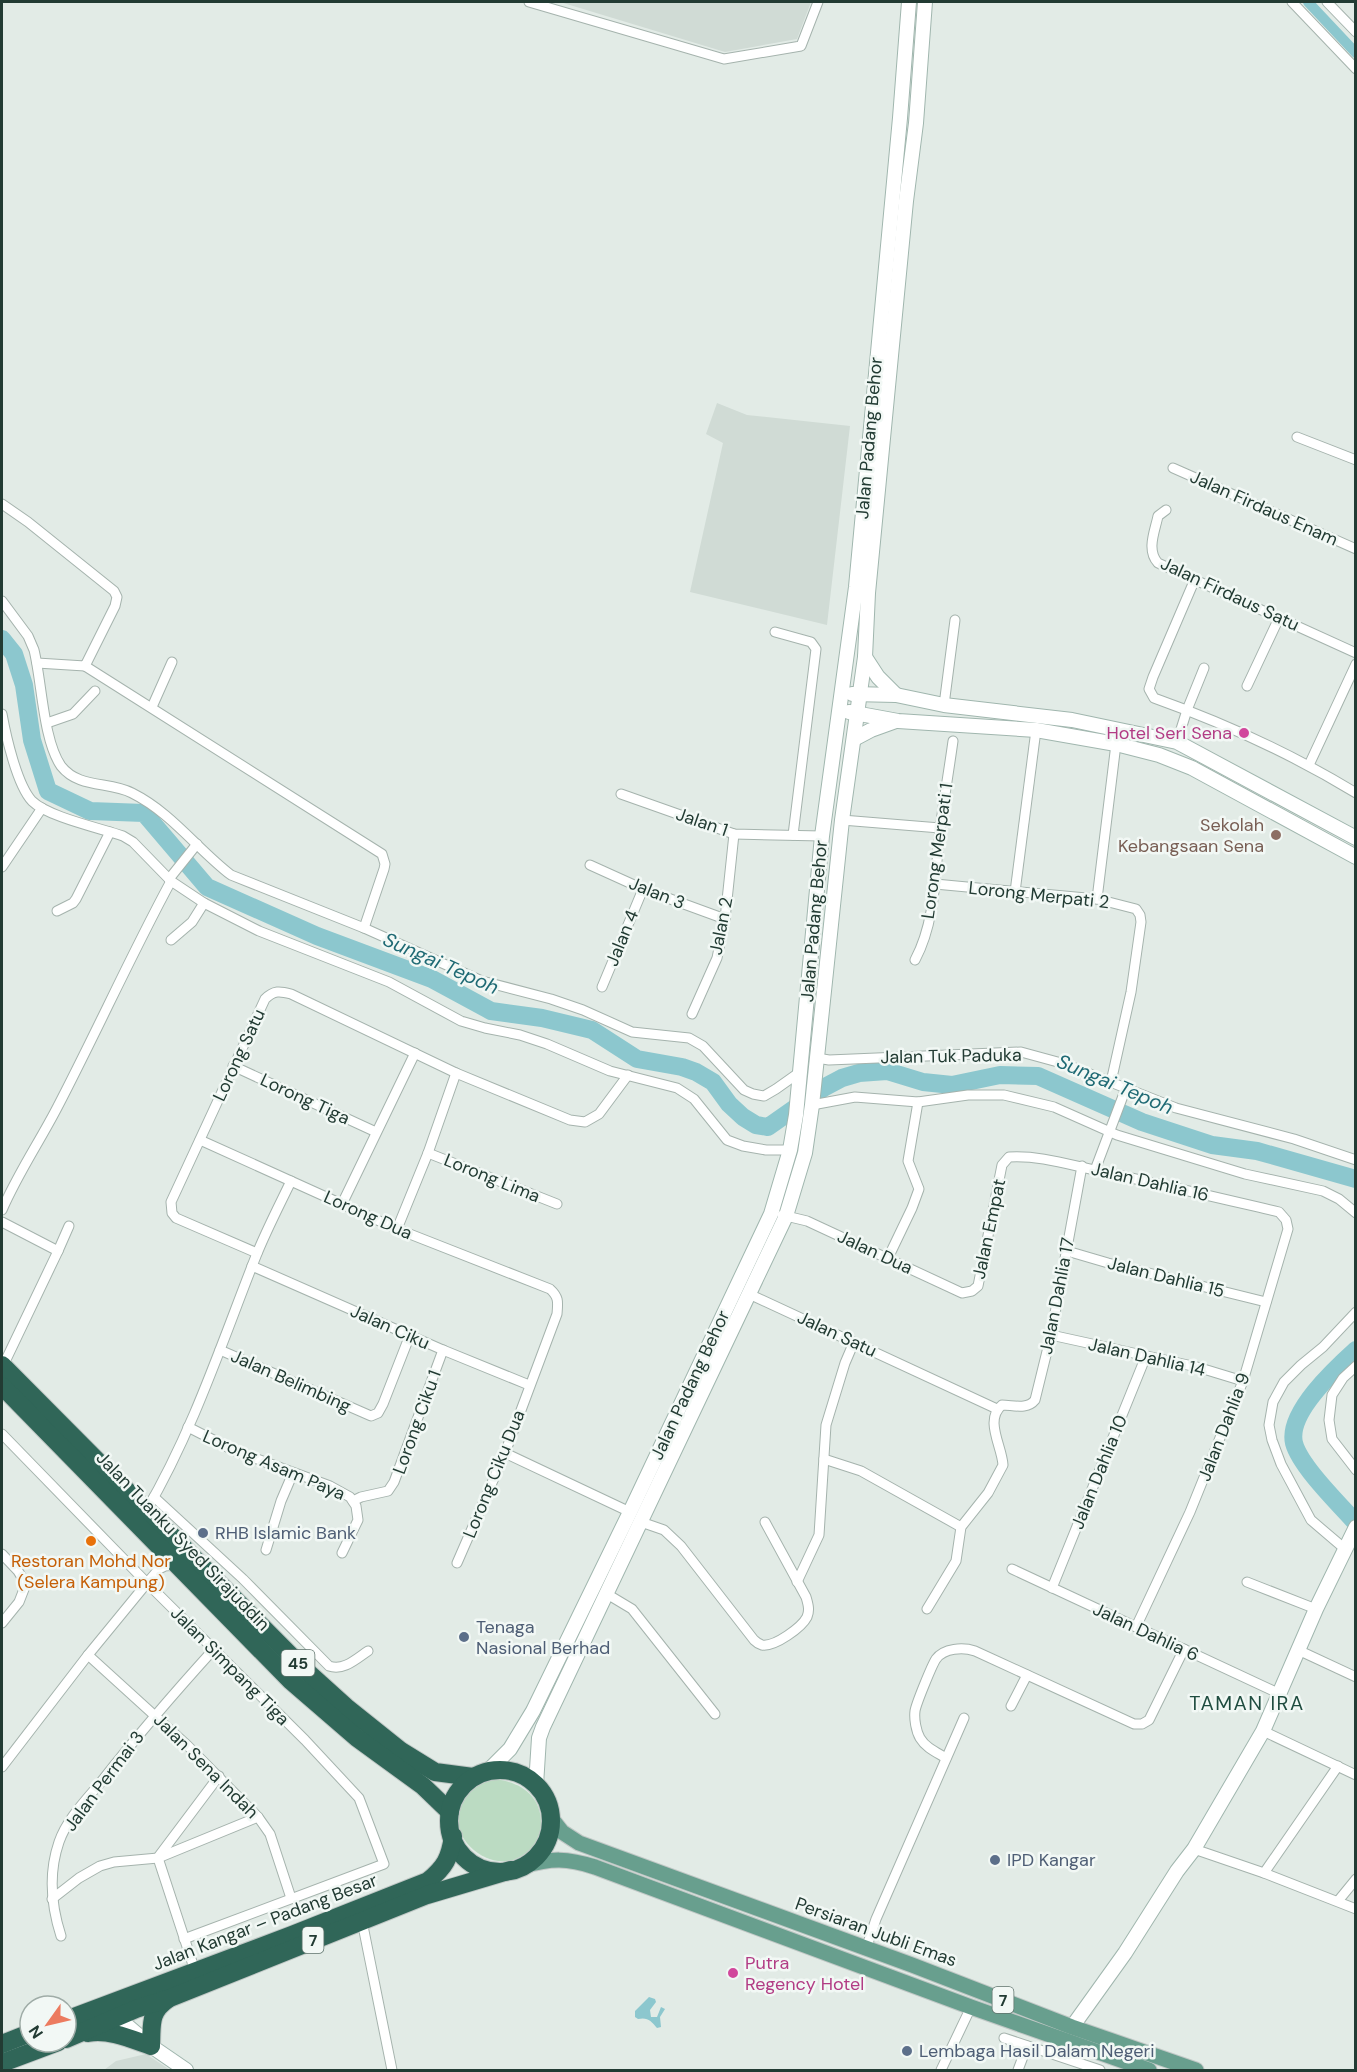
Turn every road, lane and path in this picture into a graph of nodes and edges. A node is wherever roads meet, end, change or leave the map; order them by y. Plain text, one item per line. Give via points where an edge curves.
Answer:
1 (530, 2) edge
2 (818, 2) edge
3 (909, 2) edge
4 (925, 2) edge
5 (1292, 2) edge
6 (1328, 2) edge
7 (1356, 32) edge
8 (1356, 69) edge
9 (1297, 437) dead end
10 (1356, 460) edge
11 (1173, 468) dead end
12 (2, 504) edge
13 (1166, 510) dead end
14 (1356, 549) edge
15 (1195, 579) junction
16 (2, 601) edge
17 (1279, 618) junction
18 (955, 620) dead end
19 (775, 632) dead end
20 (1356, 653) edge
21 (865, 657) junction
22 (172, 662) dead end
23 (37, 663) junction
24 (1356, 664) edge
25 (85, 666) junction
26 (1204, 668) dead end
27 (1247, 686) dead end
28 (95, 691) dead end
29 (841, 693) junction
30 (859, 694) junction
31 (896, 695) junction
32 (944, 705) junction
33 (152, 707) junction
34 (1187, 710) junction
35 (839, 711) junction
36 (857, 713) junction
37 (2, 714) edge
38 (898, 721) junction
39 (47, 723) junction
40 (1036, 730) junction
41 (854, 740) junction
42 (953, 741) dead end
43 (1177, 742) junction
44 (1116, 744) junction
45 (1309, 765) junction
46 (1356, 793) edge
47 (621, 794) dead end
48 (42, 808) junction
49 (842, 820) junction
50 (940, 828) junction
51 (110, 832) junction
52 (734, 834) junction
53 (793, 835) junction
54 (822, 836) junction
55 (1356, 838) edge
56 (194, 848) junction
57 (1356, 857) edge
58 (590, 865) dead end
59 (2, 867) edge
60 (171, 878) junction
61 (935, 884) junction
62 (642, 889) junction
63 (1015, 892) junction
64 (1097, 899) junction
65 (204, 903) junction
66 (57, 911) dead end
67 (725, 919) junction
68 (364, 928) junction
69 (171, 940) dead end
70 (915, 960) dead end
71 (602, 987) dead end
72 (692, 1014) dead end
73 (415, 1053) junction
74 (816, 1062) junction
75 (233, 1066) junction
76 (456, 1073) junction
77 (628, 1075) junction
78 (800, 1076) junction
79 (1110, 1082) junction
80 (1124, 1093) junction
81 (918, 1102) junction
82 (812, 1104) junction
83 (376, 1132) junction
84 (1109, 1133) junction
85 (200, 1140) junction
86 (790, 1150) junction
87 (428, 1153) junction
88 (1009, 1157) joint
89 (1356, 1160) edge
90 (1082, 1166) junction
91 (1095, 1170) junction
92 (291, 1181) junction
93 (342, 1204) junction
94 (556, 1204) dead end
95 (2, 1210) edge
96 (1356, 1212) edge
97 (771, 1214) junction
98 (786, 1216) junction
99 (1286, 1220) joint
100 (2, 1222) edge
101 (69, 1226) dead end
102 (397, 1229) junction
103 (58, 1251) junction
104 (1067, 1251) junction
105 (257, 1253) junction
106 (888, 1258) junction
107 (252, 1266) junction
108 (539, 1284) joint
109 (962, 1293) joint
110 (749, 1294) junction
111 (1266, 1302) junction
112 (1356, 1311) edge
113 (410, 1335) junction
114 (1051, 1335) junction
115 (854, 1342) junction
116 (220, 1350) junction
117 (443, 1350) junction
118 (1146, 1356) junction
119 (1356, 1366) edge
120 (3, 1374) edge
121 (1243, 1381) junction
122 (529, 1385) junction
123 (997, 1409) junction
124 (188, 1427) junction
125 (2, 1434) edge
126 (505, 1453) junction
127 (824, 1459) junction
128 (1356, 1470) edge
129 (294, 1473) junction
130 (354, 1504) junction
131 (146, 1511) junction
132 (630, 1512) junction
133 (641, 1522) junction
134 (765, 1522) dead end
135 (961, 1527) junction
136 (1350, 1538) edge
137 (266, 1550) dead end
138 (2, 1554) edge
139 (342, 1554) dead end
140 (457, 1563) dead end
141 (177, 1565) junction
142 (1012, 1569) dead end
143 (797, 1582) junction
144 (1247, 1582) dead end
145 (147, 1583) junction
146 (1052, 1588) junction
147 (607, 1594) junction
148 (270, 1607) junction
149 (927, 1609) dead end
150 (1316, 1609) junction
151 (256, 1621) junction
152 (2, 1623) edge
153 (1136, 1627) junction
154 (214, 1649) junction
155 (1184, 1649) junction
156 (1298, 1650) junction
157 (368, 1651) dead end
158 (88, 1654) junction
159 (1027, 1675) junction
160 (1356, 1677) edge
161 (1280, 1695) junction
162 (1011, 1706) dead end
163 (715, 1714) dead end
164 (154, 1715) junction
165 (964, 1718) dead end
166 (1263, 1731) junction
167 (946, 1758) junction
168 (1338, 1766) junction
169 (2, 1767) edge
170 (480, 1775) junction
171 (1356, 1775) edge
172 (219, 1776) junction
173 (536, 1785) junction
174 (450, 1812) junction
175 (258, 1817) junction
176 (551, 1818) junction
177 (453, 1836) junction
178 (1194, 1849) junction
179 (158, 1858) junction
180 (517, 1868) junction
181 (1264, 1873) junction
182 (1356, 1879) edge
183 (291, 1898) junction
184 (52, 1899) junction
185 (1338, 1901) junction
186 (1356, 1909) edge
187 (362, 1921) junction
188 (811, 1929) junction
189 (61, 1936) dead end
190 (184, 1939) junction
191 (806, 1946) junction
192 (866, 1949) junction
193 (195, 1971) junction
194 (135, 1995) junction
195 (170, 1998) junction
196 (971, 2007) junction
197 (89, 2012) junction
198 (78, 2016) edge
199 (117, 2017) junction
200 (1072, 2027) junction
201 (78, 2034) edge
202 (78, 2035) edge
203 (18, 2038) edge
204 (1004, 2038) dead end
205 (2, 2044) edge
206 (151, 2046) junction
207 (1027, 2046) junction
208 (26, 2054) edge
209 (2, 2063) edge
210 (186, 2070) edge
211 (392, 2070) edge
212 (941, 2070) edge
213 (1018, 2070) edge
214 (1100, 2070) edge
215 (1149, 2070) edge
216 (1196, 2070) edge

1 - 2 street via 724,59 801,46
3 - 29 main road, Jalan Padang Behor via 856,587
4 - 21 main road, Jalan Padang Behor
5 - 8 street
6 - 7 street
9 - 10 street
11 - 14 street, Jalan Firdaus Enam
12 - 25 street via 114,591 115,606
13 - 15 street, Jalan Firdaus Satu via 1158,516 1152,556 1158,563
15 - 17 street, Jalan Firdaus Satu
15 - 34 street via 1149,689 1154,698
16 - 23 street via 28,636
17 - 20 street, Jalan Firdaus Satu
17 - 27 street
18 - 32 street
19 - 53 street via 811,642 816,649
21 - 30 main road, Jalan Padang Behor
21 - 31 main road
22 - 33 street
23 - 25 street
23 - 39 street
24 - 45 street
25 - 33 street
26 - 34 street
28 - 39 street via 73,714
29 - 30 main road
29 - 35 main road, Jalan Padang Behor
30 - 31 main road
30 - 36 main road, Jalan Padang Behor
31 - 32 main road
32 - 43 main road via 1072,720
33 - 68 street via 382,854 384,869
34 - 43 street
34 - 45 street
35 - 36 main road
35 - 54 main road, Jalan Padang Behor
36 - 38 main road
36 - 41 main road, Jalan Padang Behor
37 - 48 street via 24,789 32,802
38 - 40 main road
38 - 41 main road
39 - 56 street via 56,756 69,774 81,782 138,796 169,817
40 - 44 main road
40 - 63 street
41 - 49 main road, Jalan Padang Behor
42 - 50 street, Lorong Merpati 1
43 - 55 main road
44 - 57 main road via 1192,768
44 - 64 street
45 - 46 street
47 - 52 street, Jalan 1
48 - 51 street
48 - 59 street
49 - 50 street
49 - 74 main road, Jalan Padang Behor
50 - 61 street, Lorong Merpati 1
51 - 60 street via 133,842
51 - 66 street via 76,899
52 - 53 street, Jalan 1
52 - 67 street, Jalan 2
53 - 54 street, Jalan 1
54 - 78 main road, Jalan Padang Behor
56 - 60 street
56 - 68 street via 231,875
58 - 62 street, Jalan 3
60 - 65 street
60 - 95 street
61 - 63 street, Lorong Merpati 2
61 - 70 street, Lorong Merpati 1 via 924,944
62 - 67 street, Jalan 3
62 - 71 street, Jalan 4
63 - 64 street, Lorong Merpati 2
64 - 79 street, Lorong Merpati 2 via 1136,909 1140,915 1131,992
65 - 69 street via 192,922
65 - 77 street via 259,931 389,982 461,1021 520,1035
67 - 72 street, Jalan 2 via 717,958
68 - 78 street via 482,981 584,1010 632,1032 689,1038 703,1046 744,1090 753,1094 764,1096
73 - 75 street, Lorong Satu via 291,994 276,991 265,999
73 - 76 street, Lorong Satu
73 - 83 street
74 - 79 street, Jalan Tuk Paduka via 1021,1052
74 - 82 main road, Jalan Padang Behor
75 - 83 street, Lorong Tiga
75 - 85 street, Lorong Satu
76 - 77 street, Lorong Satu via 570,1120 585,1122 599,1114
76 - 87 street
77 - 86 street via 677,1088 694,1099 728,1140 766,1150
78 - 86 main road, Jalan Padang Behor
79 - 80 street, Jalan Tuk Paduka
80 - 84 street
80 - 89 street, Jalan Tuk Paduka
81 - 82 street via 855,1097
81 - 84 street via 1004,1095 1054,1107
81 - 106 street via 909,1161 918,1189
82 - 98 main road, Jalan Padang Behor via 805,1153
83 - 93 street
84 - 91 street
84 - 96 street via 1245,1174 1323,1191
85 - 92 street, Lorong Dua
85 - 105 street, Lorong Satu via 171,1202 172,1213
86 - 97 main road, Jalan Padang Behor
87 - 94 street, Lorong Lima
87 - 102 street
88 - 90 street, Jalan Dahlia 16
88 - 109 street, Jalan Empat via 1002,1165 978,1286
90 - 91 street, Jalan Dahlia 16
90 - 104 street, Jalan Dahlia 17
91 - 99 street, Jalan Dahlia 16 via 1279,1212
92 - 93 street, Lorong Dua
92 - 105 street
93 - 102 street, Lorong Dua
97 - 98 street, Jalan Dua
97 - 132 main road, Jalan Padang Behor
98 - 106 street, Jalan Dua via 807,1221
98 - 110 main road, Jalan Padang Behor
99 - 111 street, Jalan Dahlia 9 via 1288,1229
100 - 103 street
101 - 103 street
102 - 108 street, Lorong Dua
103 - 120 street
104 - 111 street, Jalan Dahlia 15
104 - 114 street, Jalan Dahlia 17
105 - 107 street
106 - 109 street, Jalan Dua
107 - 113 street, Jalan Ciku
107 - 116 street
108 - 122 street, Lorong Ciku Dua via 557,1295 557,1314
110 - 115 street, Jalan Satu
110 - 133 main road, Jalan Padang Behor
111 - 121 street, Jalan Dahlia 9
112 - 136 street via 1284,1382 1273,1402 1269,1425 1281,1464 1311,1520
113 - 116 street, Jalan Belimbing via 378,1413 371,1416
113 - 117 street, Jalan Ciku
114 - 118 street, Jalan Dahlia 14
114 - 123 street, Jalan Dahlia 17 via 1035,1400 1031,1405 1002,1405
115 - 123 street, Jalan Satu
115 - 127 street via 826,1425
116 - 124 street
117 - 122 street, Jalan Ciku
117 - 130 street, Lorong Ciku 1 via 394,1482 388,1491 361,1497
118 - 121 street, Jalan Dahlia 14
118 - 146 street, Jalan Dahlia 10
119 - 128 street via 1332,1395 1329,1420 1332,1438
120 - 131 highway, Jalan Tuanku Syed Sirajuddin / 45
121 - 153 street, Jalan Dahlia 9 via 1190,1512
122 - 126 street, Lorong Ciku Dua
123 - 135 street via 994,1429 1004,1465
124 - 129 street, Lorong Asam Paya via 233,1450
124 - 131 street
125 - 145 street, Jalan Simpang Tiga
126 - 132 street
126 - 140 street, Lorong Ciku Dua
127 - 135 street via 861,1472
127 - 143 street via 819,1535
129 - 130 street, Lorong Asam Paya via 330,1486 350,1497
129 - 137 street
130 - 139 street via 358,1521
131 - 141 highway, Jalan Tuanku Syed Sirajuddin / 45
131 - 148 street via 243,1579
131 - 151 highway, Jalan Tuanku Syed Sirajuddin / 45
132 - 170 main road, Jalan Padang Behor via 533,1711 510,1749
133 - 143 street via 664,1530 681,1546 753,1640 763,1645 787,1636 807,1617 806,1597
133 - 147 main road, Jalan Padang Behor
134 - 143 street
135 - 149 street via 956,1561
136 - 150 main road
138 - 152 street via 27,1584
141 - 145 street via 159,1569
141 - 174 highway, Jalan Tuanku Syed Sirajuddin / 45 via 291,1681
142 - 146 street, Jalan Dahlia 6
144 - 150 street
145 - 154 street, Jalan Simpang Tiga
145 - 158 street
146 - 153 street, Jalan Dahlia 6
147 - 163 street via 632,1609
147 - 173 main road, Jalan Padang Behor via 543,1727
148 - 151 street
148 - 157 street via 329,1666 346,1666
150 - 156 main road
151 - 170 highway, Jalan Tuanku Syed Sirajuddin / 45 via 346,1707 401,1751 435,1772
153 - 155 street, Jalan Dahlia 6
154 - 164 street, Jalan Permai 3
154 - 183 street, Jalan Simpang Tiga via 359,1798 384,1864
155 - 159 street via 1149,1720 1142,1724 1134,1724
155 - 161 street, Jalan Dahlia 6
156 - 160 street
156 - 161 main road
158 - 164 street, Jalan Sena Indah
158 - 169 street
159 - 162 street
159 - 167 street via 967,1648 937,1658 915,1709 915,1719 920,1737
161 - 166 main road
164 - 172 street, Jalan Sena Indah
164 - 184 street, Jalan Permai 3 via 71,1820 60,1841 51,1874
165 - 167 street
166 - 168 street
166 - 178 main road
167 - 192 street
168 - 171 street
168 - 181 street
170 - 173 highway via 505,1770
170 - 174 highway via 458,1792
172 - 175 street, Jalan Sena Indah
172 - 179 street
173 - 176 highway, 7 via 548,1804
174 - 177 highway, 7
175 - 179 street
175 - 183 street, Jalan Sena Indah via 270,1834
176 - 180 highway, 7 via 539,1854
176 - 188 main road, Persiaran Jubli Emas / 7 via 561,1833 579,1843
177 - 180 highway, 7 via 462,1854 473,1863 491,1870
177 - 193 highway, Jalan Kangar – Padang Besar / 7 via 451,1853 441,1870 428,1881
178 - 181 street
178 - 200 main road
179 - 184 street via 100,1866
179 - 190 street
180 - 187 highway, Jalan Kangar – Padang Besar / 7 via 427,1895
180 - 191 main road, Persiaran Jubli Emas / 7 via 568,1859
181 - 185 street
182 - 185 street
183 - 190 street
184 - 189 street, Jalan Permai 3
185 - 186 street
187 - 195 highway, Jalan Kangar – Padang Besar / 7
187 - 211 street
188 - 191 main road
188 - 192 main road, Persiaran Jubli Emas / 7
190 - 193 street
191 - 196 main road, Persiaran Jubli Emas / 7
192 - 200 main road, Persiaran Jubli Emas / 7
193 - 194 highway, Jalan Kangar – Padang Besar / 7
194 - 197 highway, Jalan Kangar – Padang Besar / 7
194 - 199 highway via 118,2011
195 - 199 highway, Jalan Kangar – Padang Besar / 7
195 - 206 highway via 158,2006 153,2016
196 - 212 street
196 - 215 main road, Persiaran Jubli Emas / 7
197 - 198 highway, Jalan Kangar – Padang Besar / 7
197 - 199 highway
199 - 201 highway, Jalan Kangar – Padang Besar / 7
199 - 206 main road
200 - 216 main road, Persiaran Jubli Emas / 7
202 - 206 highway via 95,2031
203 - 205 highway
204 - 207 street
206 - 210 main road
207 - 213 street
207 - 214 street
208 - 209 highway

